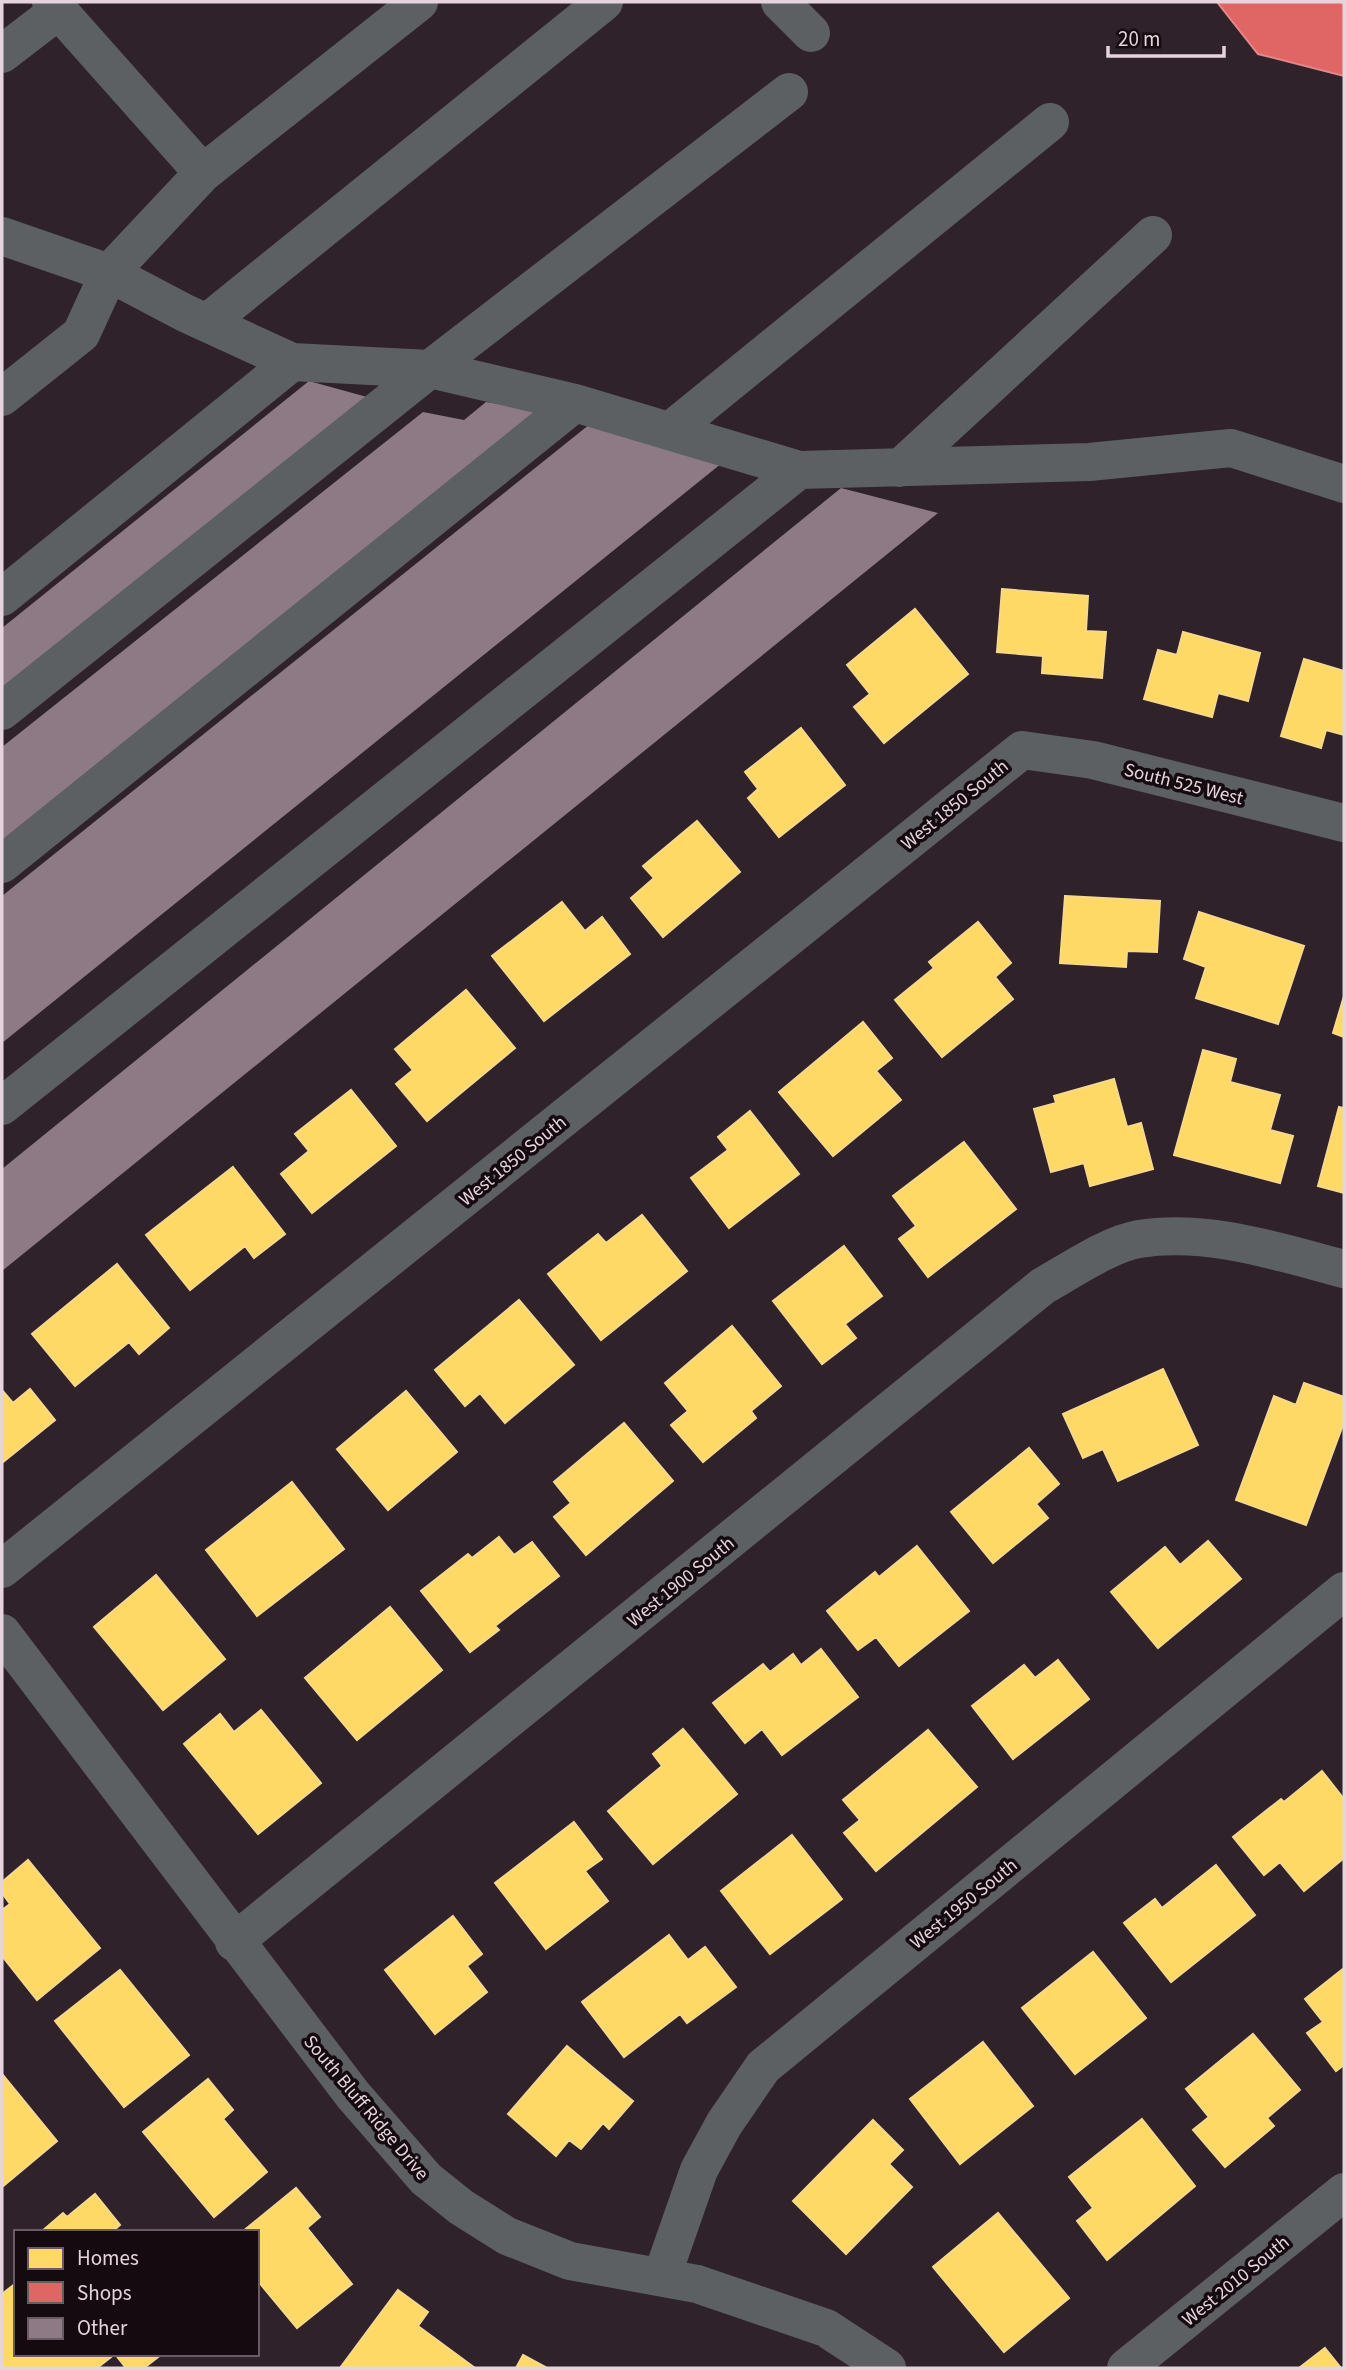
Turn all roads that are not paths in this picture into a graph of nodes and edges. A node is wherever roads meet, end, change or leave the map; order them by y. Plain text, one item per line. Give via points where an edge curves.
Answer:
1 (419, 2) edge
2 (604, 2) edge
3 (780, 2) edge
4 (54, 6) edge
5 (811, 33) dead end
6 (2, 54) edge
7 (789, 92) dead end
8 (1050, 122) dead end
9 (202, 173) junction
10 (1153, 235) dead end
11 (2, 236) edge
12 (110, 273) junction
13 (209, 321) junction
14 (292, 362) junction
15 (430, 369) junction
16 (2, 397) edge
17 (575, 403) junction
18 (670, 431) junction
19 (900, 468) junction
20 (799, 470) junction
21 (1344, 484) edge
22 (2, 597) edge
23 (2, 710) edge
24 (1022, 750) joint
25 (1344, 823) edge
26 (2, 864) edge
27 (2, 1106) edge
28 (1344, 1269) edge
29 (2, 1569) edge
30 (1344, 1591) edge
31 (2, 1633) edge
32 (234, 1942) junction
33 (1344, 2192) edge
34 (662, 2276) junction
35 (887, 2368) edge
36 (1126, 2368) edge

1 - 9 street
2 - 13 street
3 - 5 street
4 - 6 street
4 - 9 street
7 - 15 street
8 - 18 street
9 - 12 street
10 - 19 street
11 - 12 street
12 - 13 street
12 - 16 street via 81,334
13 - 14 street
14 - 15 street
14 - 22 street
15 - 17 street
15 - 23 street
17 - 18 street
17 - 26 street
18 - 20 street
19 - 20 street
19 - 21 street via 1089,462 1231,448
20 - 27 street
24 - 25 street, South 525 West via 1093,760
24 - 29 street, West 1850 South
28 - 32 street, West 1900 South via 1253,1245 1194,1237 1138,1239 1043,1286
30 - 34 street, West 1950 South via 764,2067 699,2170
31 - 32 street, South Bluff Ridge Drive
32 - 34 street, South Bluff Ridge Drive via 353,2095 426,2179 461,2207 508,2236 570,2261
33 - 36 street, West 2010 South
34 - 35 street, South Bluff Ridge Drive via 826,2328

